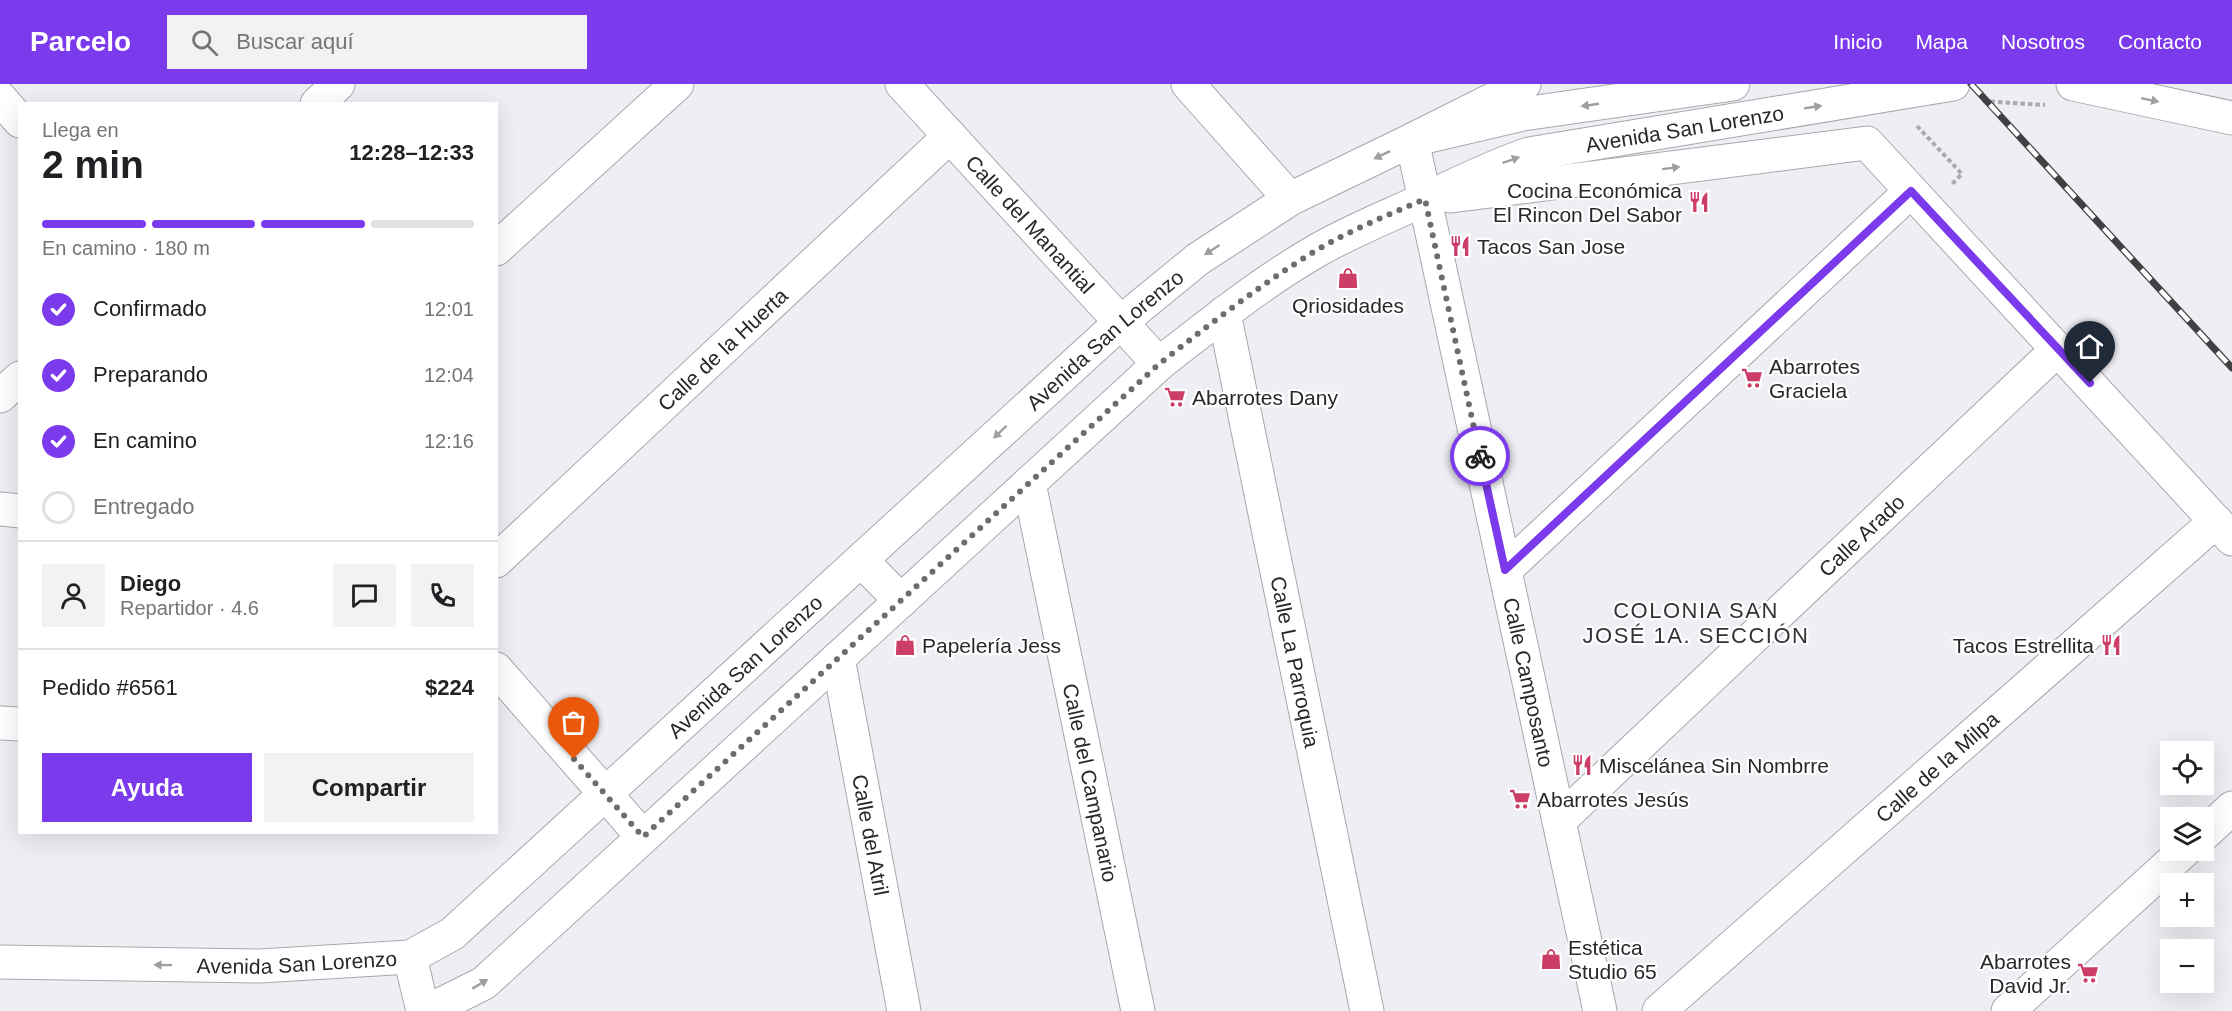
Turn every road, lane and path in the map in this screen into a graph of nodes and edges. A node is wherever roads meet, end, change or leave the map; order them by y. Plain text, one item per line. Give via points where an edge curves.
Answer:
1 (338, 84) edge
2 (677, 84) edge
3 (902, 84) edge
4 (1188, 84) edge
5 (1733, 84) edge
6 (1953, 84) edge
7 (2073, 84) edge
8 (1520, 92) edge
9 (0, 98) edge
10 (319, 102) edge
11 (2232, 118) edge
12 (18, 119) edge
13 (950, 136) junction
14 (1412, 140) junction
15 (1911, 191) junction
16 (1290, 199) junction
17 (1425, 199) junction
18 (498, 247) edge
19 (1224, 313) junction
20 (1121, 322) junction
21 (2058, 349) junction
22 (1159, 364) junction
23 (18, 380) edge
24 (0, 396) edge
25 (1029, 483) junction
26 (0, 509) edge
27 (18, 511) edge
28 (2224, 530) edge
29 (498, 559) edge
30 (861, 560) junction
31 (1505, 570) junction
32 (901, 600) junction
33 (838, 658) junction
34 (498, 671) edge
35 (0, 723) edge
36 (18, 724) edge
37 (604, 794) junction
38 (2232, 808) edge
39 (1559, 821) junction
40 (2214, 825) edge
41 (643, 837) junction
42 (2173, 861) edge
43 (410, 957) junction
44 (0, 962) edge
45 (426, 1011) edge
46 (904, 1011) edge
47 (1138, 1011) edge
48 (1367, 1011) edge
49 (1600, 1011) edge
50 (1659, 1011) edge
51 (2008, 1011) edge

1 - 10 street
2 - 18 street
3 - 13 street, Calle del Manantial
4 - 16 street
5 -> 8 street, Avenida San Lorenzo via 1648,97
17 -> 6 street, Avenida San Lorenzo via 1529,154
7 -> 11 street
8 - 14 street, Avenida San Lorenzo
9 - 12 street
13 - 20 street, Calle del Manantial
13 - 29 street, Calle de la Huerta
14 -> 16 street, Avenida San Lorenzo
14 - 17 street, Calle Camposanto
17 -> 15 street, Avenida San Lorenzo via 1867,143
15 - 21 street
15 - 31 street
16 -> 20 street, Avenida San Lorenzo via 1198,259
17 - 19 street, Avenida San Lorenzo via 1317,250
17 - 31 street, Calle Camposanto
19 - 22 street, Avenida San Lorenzo
19 - 48 street, Calle La Parroquia
20 - 22 street, Calle del Manantial
20 -> 30 street, Avenida San Lorenzo
21 - 28 street
21 - 39 street, Calle Arado
22 - 25 street, Avenida San Lorenzo
23 - 24 street
25 - 32 street, Avenida San Lorenzo
25 - 47 street, Calle del Campanario
26 - 27 street
28 - 50 street, Calle de la Milpa
30 - 32 street
30 - 37 street, Avenida San Lorenzo
31 - 39 street, Calle Camposanto
32 - 33 street, Avenida San Lorenzo
33 - 41 street, Avenida San Lorenzo
33 - 46 street, Calle del Atril
34 - 37 street
35 - 36 street
37 - 41 street
37 - 43 street, Avenida San Lorenzo via 452,934
38 - 40 street
39 - 49 street, Calle Camposanto
45 -> 41 street, Avenida San Lorenzo via 484,983
42 - 51 street
43 -> 44 street, Avenida San Lorenzo via 260,966
43 - 45 street

